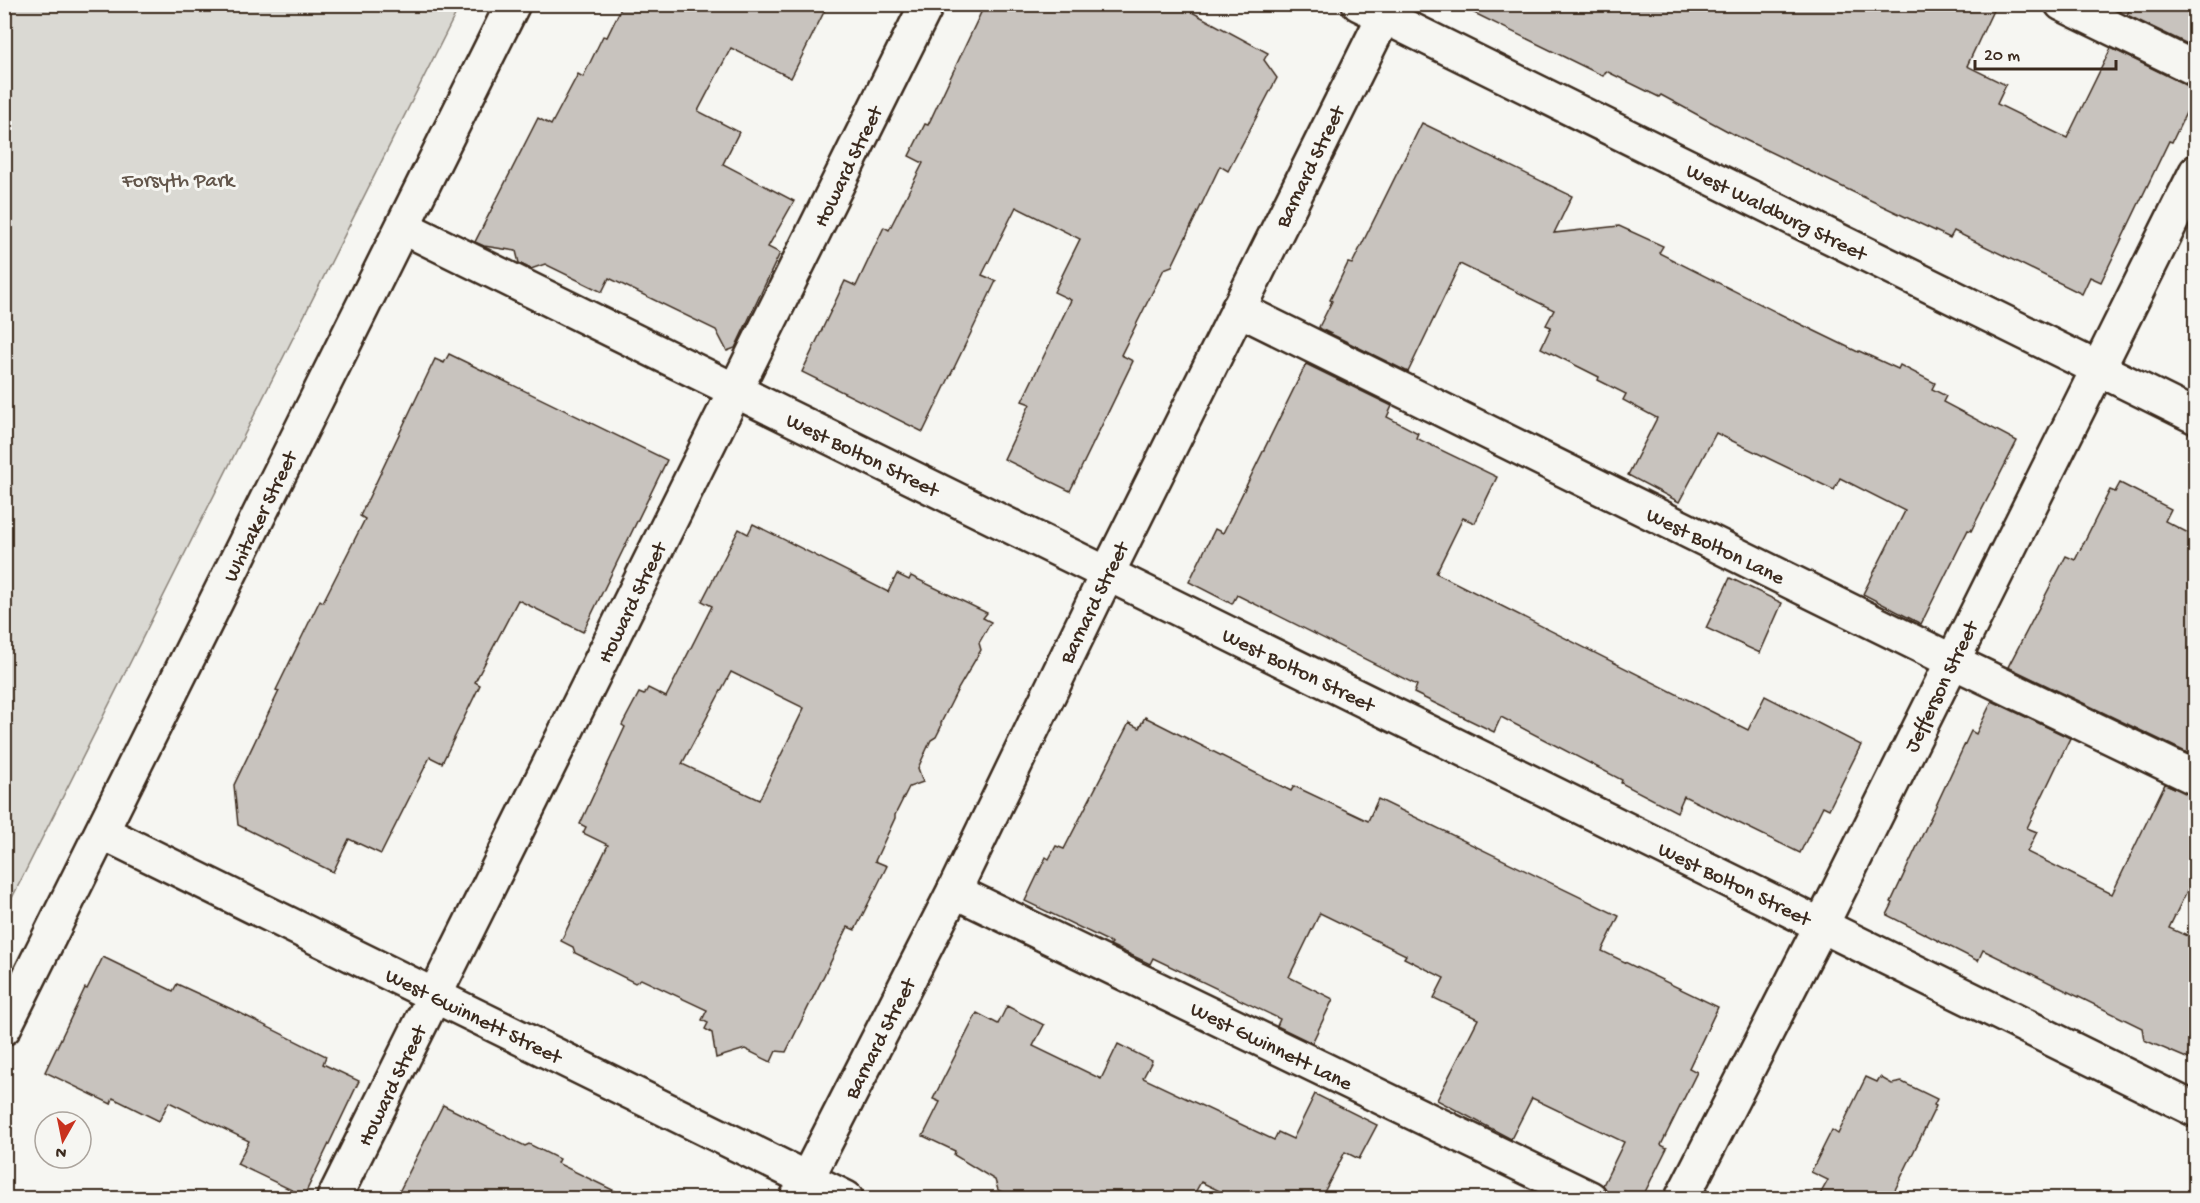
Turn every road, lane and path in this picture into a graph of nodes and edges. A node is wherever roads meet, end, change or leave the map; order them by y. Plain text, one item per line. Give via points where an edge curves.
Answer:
1 (513, 4) edge
2 (927, 4) edge
3 (2062, 4) edge
4 (1378, 8) edge
5 (2196, 69) edge
6 (2196, 172) edge
7 (403, 227) junction
8 (1238, 309) junction
9 (2097, 369) junction
10 (735, 391) junction
11 (2196, 417) edge
12 (1107, 574) junction
13 (1952, 661) junction
14 (2196, 778) edge
15 (102, 832) junction
16 (954, 891) junction
17 (1821, 926) junction
18 (435, 996) junction
19 (4, 1028) edge
20 (2196, 1110) edge
21 (801, 1189) edge
22 (334, 1198) edge
23 (846, 1198) edge
24 (1590, 1198) edge
25 (1682, 1198) edge

1 - 7 street, Whitaker Street
2 - 10 street, Howard Street
3 - 5 street
4 - 8 street, Barnard Street
4 - 9 street, West Waldburg Street
6 - 9 street, Jefferson Street
7 - 10 street, West Bolton Street
7 - 15 street, Whitaker Street
8 - 12 street, Barnard Street
8 - 13 street, West Bolton Lane
9 - 11 street, West Waldburg Street
9 - 13 street, Jefferson Street
10 - 12 street, West Bolton Street
10 - 18 street, Howard Street
12 - 16 street, Barnard Street
12 - 17 street, West Bolton Street
13 - 14 street, West Bolton Lane
13 - 17 street, Jefferson Street
15 - 18 street, West Gwinnett Street
15 - 19 street, Whitaker Street
16 - 21 street, Barnard Street
16 - 24 street, West Gwinnett Lane
17 - 20 street, West Bolton Street
17 - 25 street, Jefferson Street
18 - 21 street, West Gwinnett Street
18 - 22 street, Howard Street
21 - 23 street, West Gwinnett Street

